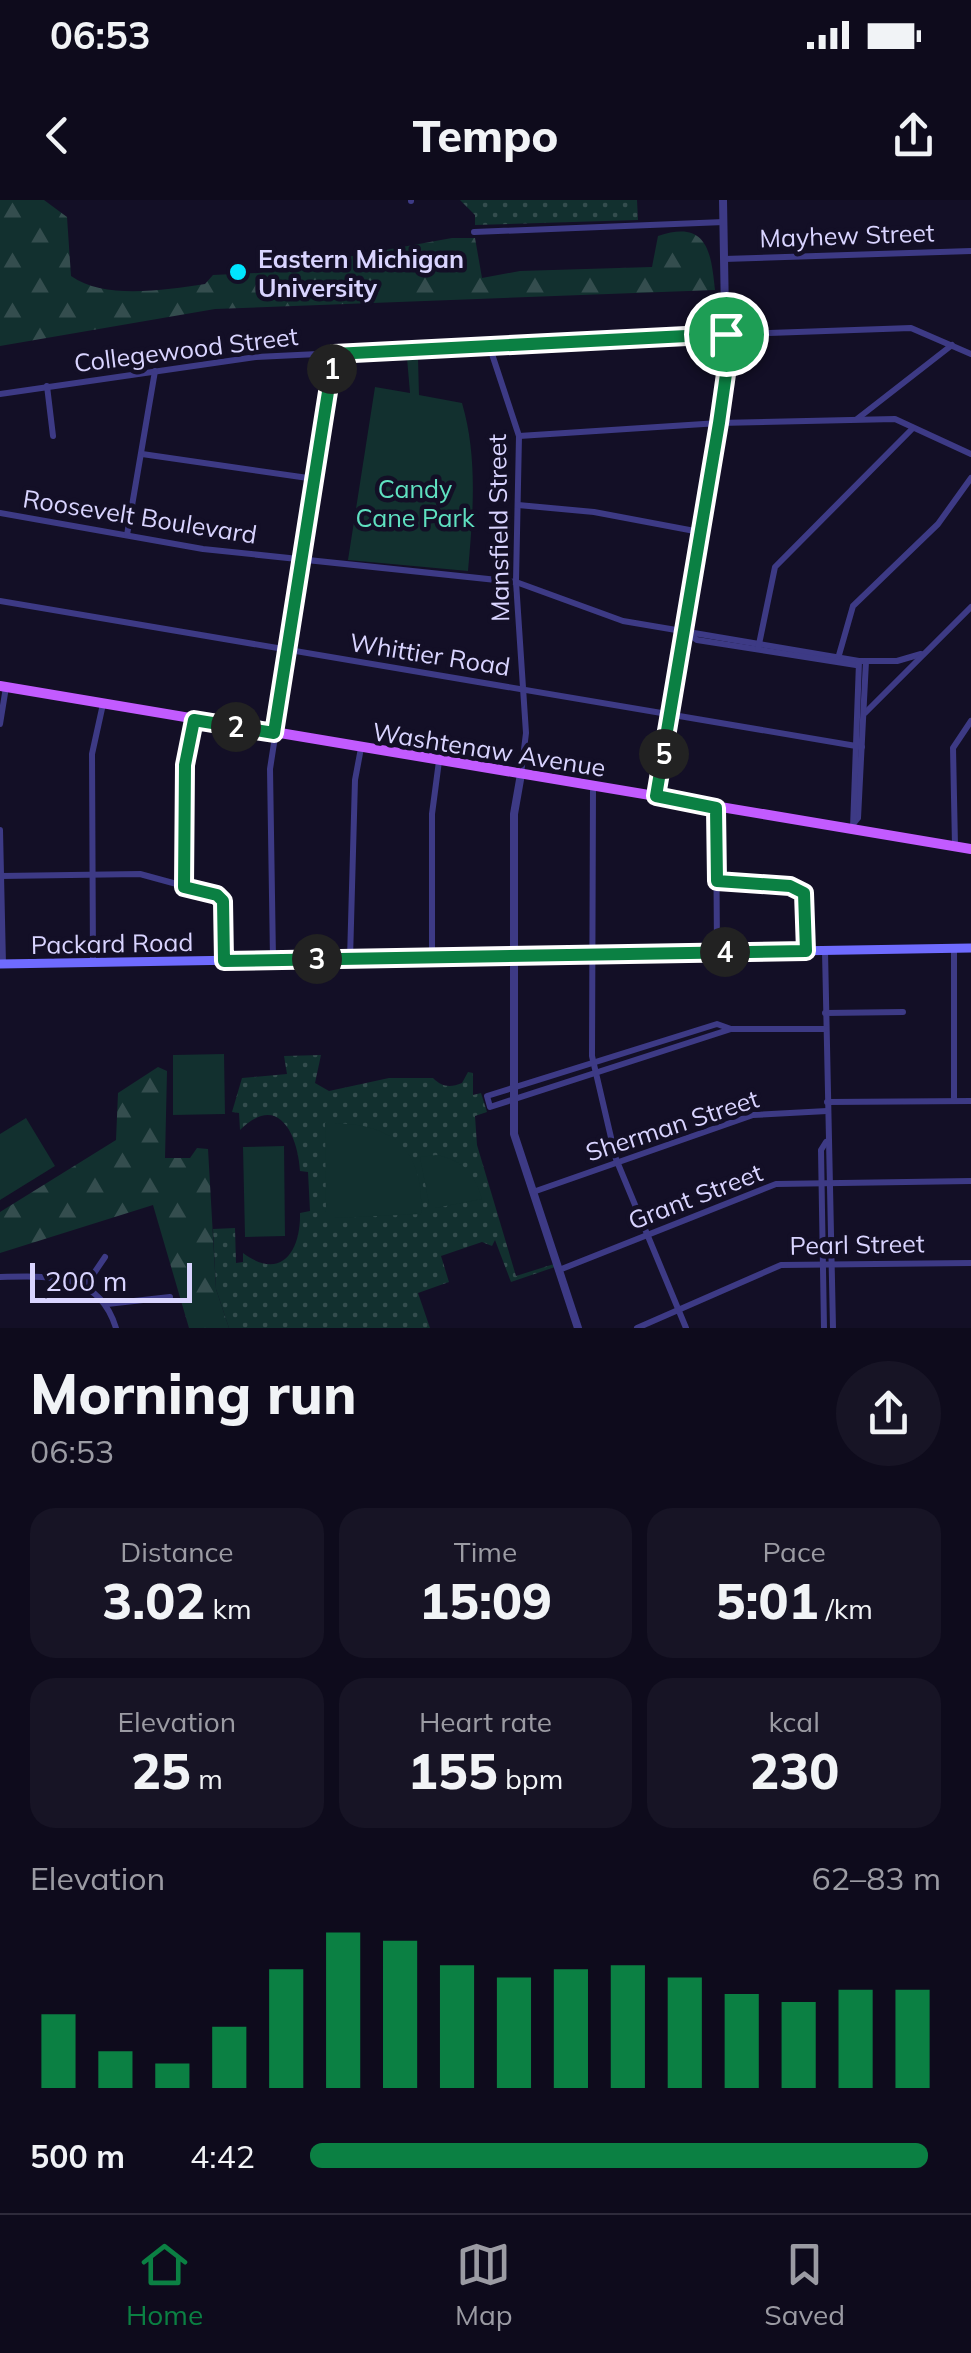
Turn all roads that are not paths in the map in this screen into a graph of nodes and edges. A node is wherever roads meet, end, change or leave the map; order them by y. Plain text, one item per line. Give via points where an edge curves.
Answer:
1 (724, 200) edge
2 (724, 222) junction
3 (474, 232) dead end
4 (971, 251) edge
5 (724, 259) junction
6 (726, 334) junction
7 (952, 345) junction
8 (489, 346) junction
9 (334, 354) junction
10 (971, 354) edge
11 (156, 371) junction
12 (46, 386) junction
13 (0, 394) edge
14 (888, 396) junction
15 (856, 420) junction
16 (895, 420) junction
17 (719, 423) junction
18 (913, 428) junction
19 (53, 436) dead end
20 (519, 436) junction
21 (142, 454) junction
22 (971, 454) edge
23 (971, 478) edge
24 (315, 479) junction
25 (518, 505) junction
26 (0, 514) edge
27 (701, 532) junction
28 (127, 535) junction
29 (302, 561) junction
30 (516, 582) junction
31 (0, 601) edge
32 (971, 606) edge
33 (684, 631) junction
34 (758, 645) junction
35 (287, 652) junction
36 (921, 654) junction
37 (839, 658) junction
38 (863, 661) junction
39 (3, 687) edge
40 (523, 689) junction
41 (102, 704) junction
42 (670, 713) junction
43 (860, 714) junction
44 (194, 720) junction
45 (971, 721) edge
46 (0, 724) edge
47 (274, 733) junction
48 (958, 736) junction
49 (971, 736) edge
50 (858, 746) junction
51 (361, 748) junction
52 (439, 761) junction
53 (521, 774) junction
54 (593, 786) junction
55 (656, 796) junction
56 (716, 808) junction
57 (853, 827) junction
58 (0, 830) edge
59 (954, 847) junction
60 (971, 850) edge
61 (93, 874) junction
62 (1, 876) edge
63 (717, 881) junction
64 (184, 887) junction
65 (971, 948) edge
66 (954, 950) junction
67 (806, 951) junction
68 (825, 951) junction
69 (717, 952) junction
70 (591, 954) junction
71 (514, 956) junction
72 (432, 957) junction
73 (350, 958) junction
74 (273, 960) junction
75 (224, 961) junction
76 (93, 963) junction
77 (2, 964) edge
78 (904, 1012) dead end
79 (825, 1013) junction
80 (731, 1029) junction
81 (825, 1029) junction
82 (594, 1063) junction
83 (596, 1074) junction
84 (514, 1088) junction
85 (514, 1100) junction
86 (971, 1100) edge
87 (954, 1101) junction
88 (827, 1102) junction
89 (826, 1112) junction
90 (826, 1142) junction
91 (618, 1165) junction
92 (971, 1181) edge
93 (832, 1183) junction
94 (822, 1184) junction
95 (533, 1192) junction
96 (646, 1236) junction
97 (105, 1258) dead end
98 (971, 1263) edge
99 (823, 1264) junction
100 (833, 1264) junction
101 (559, 1270) junction
102 (0, 1277) edge
103 (86, 1285) junction
104 (170, 1297) dead end
105 (107, 1304) junction
106 (678, 1310) junction
107 (116, 1328) edge
108 (578, 1328) edge
109 (637, 1328) edge
110 (686, 1328) edge
111 (824, 1328) edge
112 (833, 1328) edge

1 - 2 street
2 - 3 street
2 - 5 street
4 - 5 street, Mayhew Street
5 - 6 street
6 - 7 street, Collegewood Street via 911,328
6 - 8 street, Collegewood Street
6 - 17 street
7 - 10 street, Collegewood Street
7 - 14 street
8 - 9 street, Collegewood Street
8 - 20 street, Mansfield Street
9 - 11 street, Collegewood Street via 236,358
9 - 24 street
11 - 12 street, Collegewood Street
11 - 21 street
12 - 13 street, Collegewood Street
12 - 19 street
14 - 15 street
14 - 16 street
15 - 16 street
15 - 17 street
16 - 18 street
17 - 20 street
17 - 27 street
18 - 22 street
18 - 34 street via 774,567
20 - 25 street, Mansfield Street
21 - 24 street
21 - 28 street
23 - 37 street via 938,524 853,606
24 - 29 street
25 - 27 street
25 - 30 street, Mansfield Street
26 - 28 street, Roosevelt Boulevard
27 - 33 street
28 - 29 street, Roosevelt Boulevard
29 - 30 street, Roosevelt Boulevard
29 - 35 street
30 - 33 street, Roosevelt Boulevard via 623,621
30 - 40 street, Mansfield Street
31 - 35 street, Whittier Road
32 - 36 street
33 - 34 street, Roosevelt Boulevard
33 - 42 street
34 - 37 street, Roosevelt Boulevard
35 - 40 street, Whittier Road
35 - 47 street
36 - 38 street, Roosevelt Boulevard
36 - 43 street
37 - 38 street, Roosevelt Boulevard
38 - 43 street
39 - 41 main road, Washtenaw Avenue
39 - 46 street
40 - 42 street, Whittier Road
40 - 53 street, Mansfield Street
41 - 44 main road, Washtenaw Avenue
41 - 61 street via 92,754
42 - 50 street, Whittier Road
42 - 55 street
43 - 50 street
44 - 47 main road, Washtenaw Avenue
44 - 64 street via 185,765
45 - 48 street
47 - 51 main road, Washtenaw Avenue
47 - 74 street
48 - 49 street
48 - 59 street
50 - 57 street
51 - 52 main road, Washtenaw Avenue
51 - 73 street via 354,785
52 - 53 main road, Washtenaw Avenue
52 - 72 street via 432,814
53 - 54 main road, Washtenaw Avenue
53 - 71 street via 514,814
54 - 55 main road, Washtenaw Avenue
54 - 70 street
55 - 56 main road, Washtenaw Avenue
56 - 57 main road, Washtenaw Avenue
56 - 63 street
57 - 59 main road, Washtenaw Avenue
58 - 62 street
59 - 60 main road, Washtenaw Avenue
61 - 62 street
61 - 64 street via 152,876
61 - 76 street
62 - 77 street
63 - 67 street via 800,888
63 - 69 street
64 - 75 street via 223,901
65 - 66 main road, Packard Road
66 - 68 main road, Packard Road
66 - 87 street
67 - 68 main road, Packard Road
67 - 69 main road, Packard Road
68 - 79 street
69 - 70 main road, Packard Road
70 - 71 main road, Packard Road
70 - 82 street
71 - 72 main road, Packard Road
71 - 84 street
72 - 73 main road, Packard Road
73 - 74 main road, Packard Road
74 - 75 main road, Packard Road
75 - 76 main road, Packard Road
76 - 77 main road, Packard Road
78 - 79 street
79 - 81 street
80 - 81 street
80 - 82 street via 717,1024
80 - 83 street
81 - 88 street
82 - 83 street
82 - 84 street
83 - 85 street
83 - 91 street
84 - 85 street
84 - 85 street via 487,1096 487,1102 490,1107
85 - 95 street via 514,1134
86 - 87 street
87 - 88 street
88 - 89 street
89 - 90 street
89 - 91 street, Sherman Street via 754,1115
90 - 93 street
90 - 94 street
91 - 95 street, Sherman Street
91 - 96 street
92 - 93 street, Grant Street
93 - 94 street, Grant Street
93 - 100 street
94 - 96 street, Grant Street via 776,1184
94 - 99 street
95 - 101 street
96 - 101 street, Grant Street
96 - 106 street
97 - 103 street
98 - 100 street, Pearl Street
99 - 100 street, Pearl Street
99 - 106 street, Pearl Street via 775,1266
99 - 111 street
100 - 112 street
101 - 108 street
102 - 103 street via 54,1277
103 - 105 street
104 - 105 street
105 - 107 street
106 - 109 street, Pearl Street
106 - 110 street

